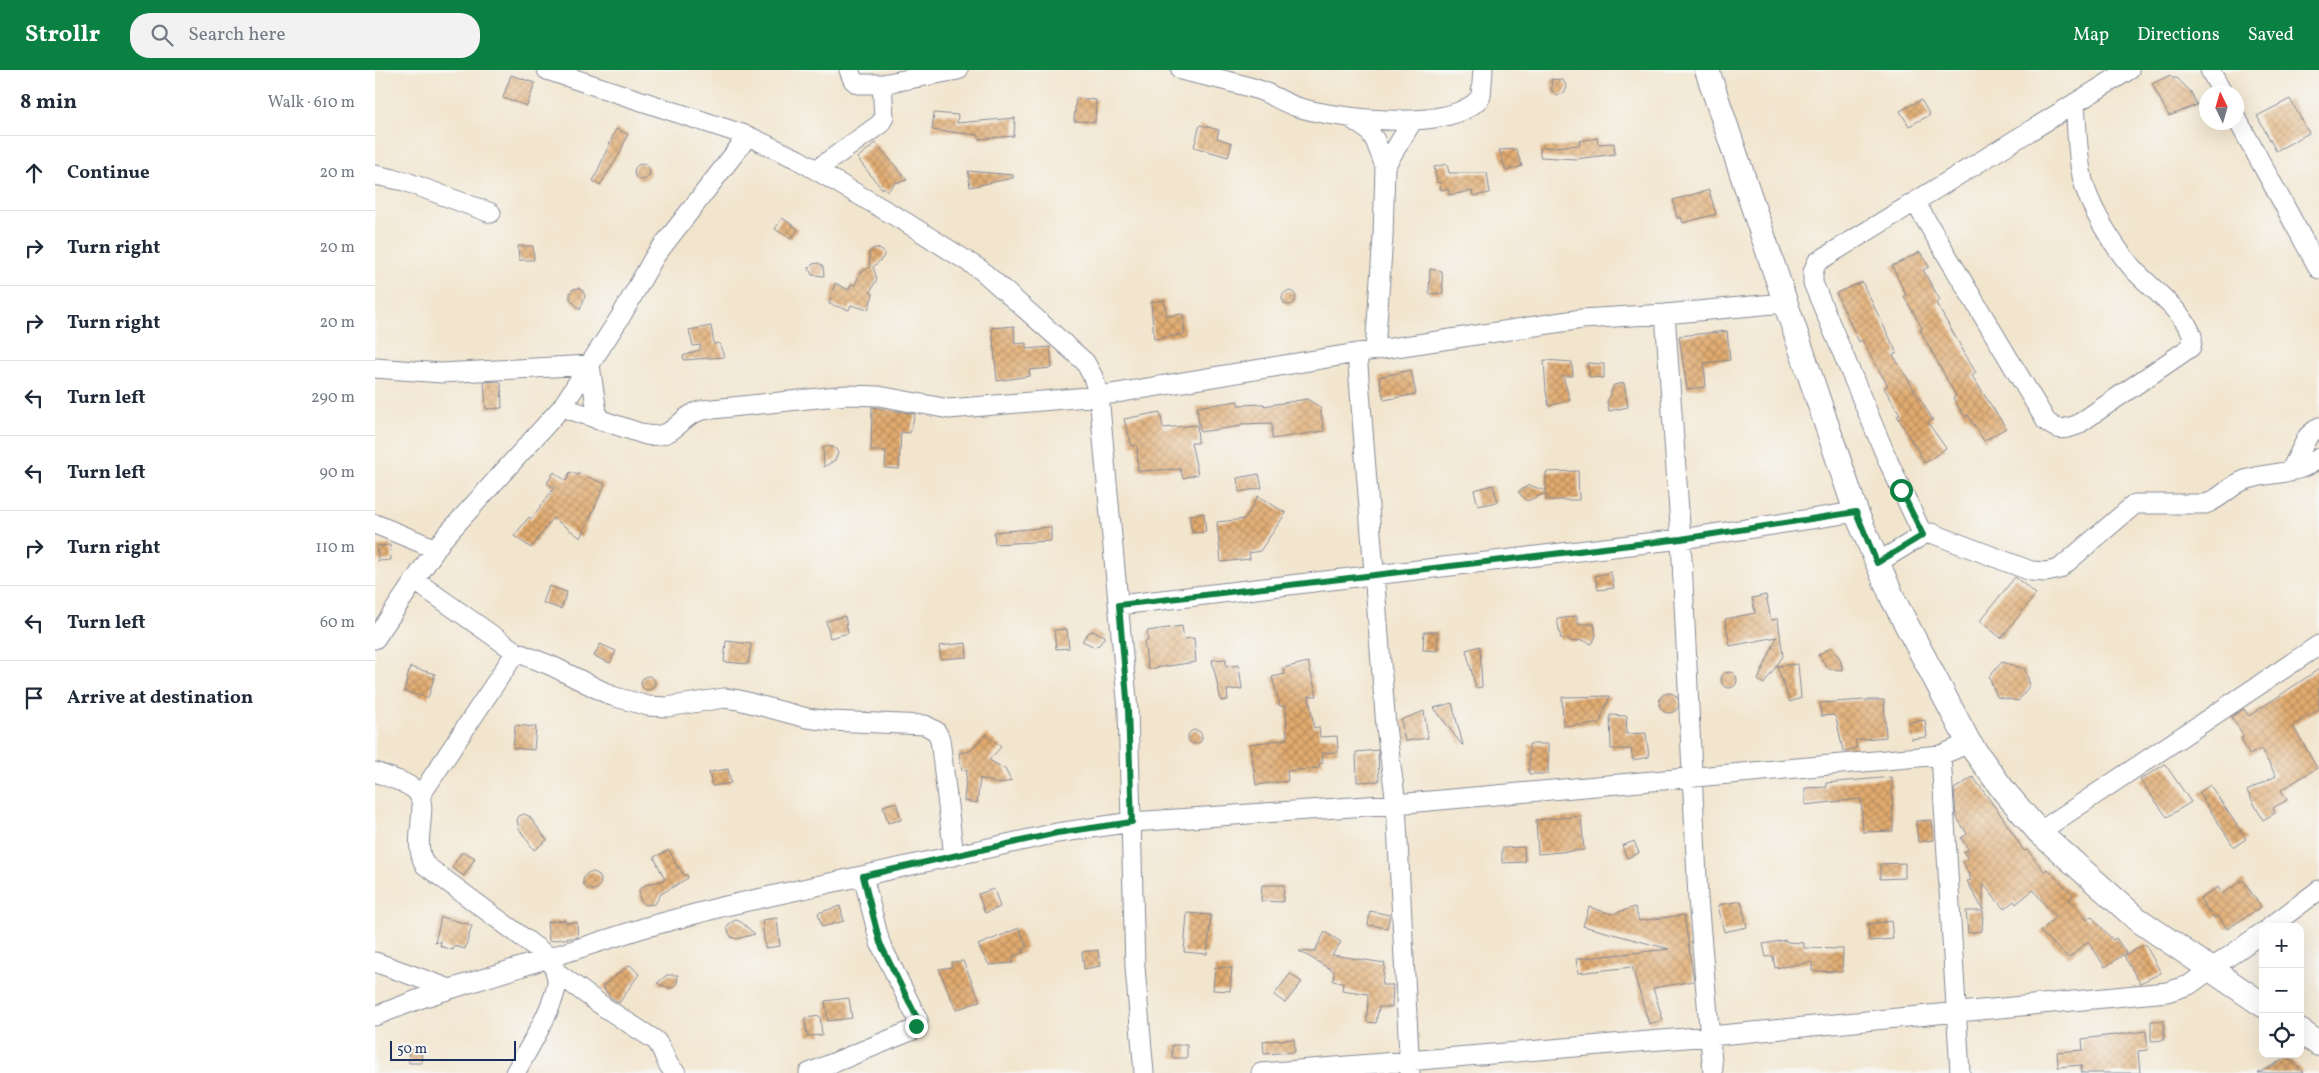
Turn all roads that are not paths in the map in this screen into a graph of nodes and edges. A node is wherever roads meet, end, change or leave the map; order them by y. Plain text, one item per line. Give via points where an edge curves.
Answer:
1 (547, 70) edge
2 (849, 70) edge
3 (958, 70) edge
4 (1181, 70) edge
5 (1483, 70) edge
6 (1707, 70) edge
7 (2129, 70) edge
8 (2210, 70) edge
9 (882, 84) junction
10 (2218, 85) edge
11 (2075, 103) junction
12 (1349, 117) junction
13 (1413, 120) junction
14 (2243, 130) edge
15 (747, 136) junction
16 (1385, 166) junction
17 (816, 170) junction
18 (375, 176) edge
19 (1915, 202) junction
20 (491, 213) dead end
21 (2319, 269) edge
22 (1785, 303) junction
23 (1665, 314) junction
24 (1366, 352) junction
25 (590, 365) junction
26 (375, 368) edge
27 (1099, 396) junction
28 (562, 407) junction
29 (598, 420) junction
30 (2319, 427) edge
31 (2319, 458) edge
32 (2290, 472) junction
33 (1856, 512) junction
34 (375, 524) edge
35 (1923, 535) junction
36 (1681, 539) junction
37 (435, 549) junction
38 (1877, 563) junction
39 (1376, 576) junction
40 (414, 580) junction
41 (1119, 605) junction
42 (375, 639) edge
43 (2319, 645) edge
44 (516, 652) junction
45 (1969, 743) junction
46 (1941, 755) junction
47 (375, 772) edge
48 (1694, 776) junction
49 (420, 796) junction
50 (1396, 804) junction
51 (1132, 822) junction
52 (2039, 832) junction
53 (954, 856) junction
54 (863, 876) junction
55 (2319, 890) edge
56 (2275, 923) edge
57 (2259, 935) edge
58 (375, 962) edge
59 (553, 964) junction
60 (2212, 970) junction
61 (450, 989) junction
62 (2259, 1002) edge
63 (1956, 1012) junction
64 (375, 1016) edge
65 (2304, 1033) edge
66 (1710, 1036) junction
67 (2319, 1044) edge
68 (1410, 1066) edge
69 (515, 1073) edge
70 (676, 1073) edge
71 (809, 1073) edge
72 (1145, 1073) edge
73 (1261, 1073) edge
74 (1713, 1073) edge
75 (1960, 1073) edge

1 - 15 street
2 - 9 street via 853,80 859,84
3 - 9 street
4 - 12 street via 1262,91 1297,107
5 - 13 street via 1481,96 1469,109
6 - 22 main road
7 - 11 street
8 - 10 street
9 - 17 street via 885,117 880,124
11 - 19 street
11 - 19 street via 2082,177 2091,202 2120,252 2174,309 2193,338 2191,347 2077,425 2063,430 2046,421
12 - 13 street
12 - 16 street via 1369,130
13 - 16 street
14 - 21 street
15 - 17 street
15 - 25 street via 655,256
16 - 24 street via 1383,237
17 - 27 street via 981,270 1085,362
18 - 20 street via 404,181
19 - 35 street via 1817,262 1813,283
22 - 23 street
22 - 33 main road
23 - 24 street via 1582,319
23 - 36 street
24 - 27 street
24 - 39 street
25 - 26 street via 441,373
25 - 28 street
25 - 29 street
27 - 29 street via 949,409 879,396 847,395 695,412 659,437
27 - 41 street
28 - 29 street
28 - 37 street
30 - 32 street via 2308,436
31 - 32 street via 2309,467
32 - 35 street via 2243,480 2205,504 2135,504 2059,569 2047,572 2031,571 1931,533
33 - 36 street
33 - 38 main road
34 - 37 street
35 - 38 street
36 - 39 street
36 - 48 street
37 - 40 street
38 - 45 main road via 1893,600
39 - 41 street
39 - 50 street via 1386,727
40 - 42 street
40 - 44 street
41 - 51 street via 1128,710
43 - 52 street
44 - 49 street
44 - 53 street via 612,696 648,706 667,707 724,698 807,718 925,725 941,739
45 - 46 street
45 - 52 main road
46 - 48 street
46 - 63 street
47 - 49 street via 413,788
48 - 50 street
48 - 66 street via 1698,899
49 - 59 street via 418,847 425,865
50 - 51 street
50 - 68 street
51 - 53 street via 1057,833
51 - 72 street via 1135,967
52 - 60 main road via 2137,919
53 - 54 street
54 - 59 street via 643,928
54 - 71 street via 880,943 918,1020 913,1030
55 - 56 street
57 - 60 street
58 - 61 street
59 - 61 street
59 - 69 street via 557,983 543,1020
59 - 70 street via 604,1007 655,1040 668,1066
60 - 62 main road
60 - 63 street via 2189,985 2167,992
61 - 64 street
63 - 66 street
63 - 75 street
65 - 67 main road
66 - 68 street
66 - 74 street
68 - 73 street

